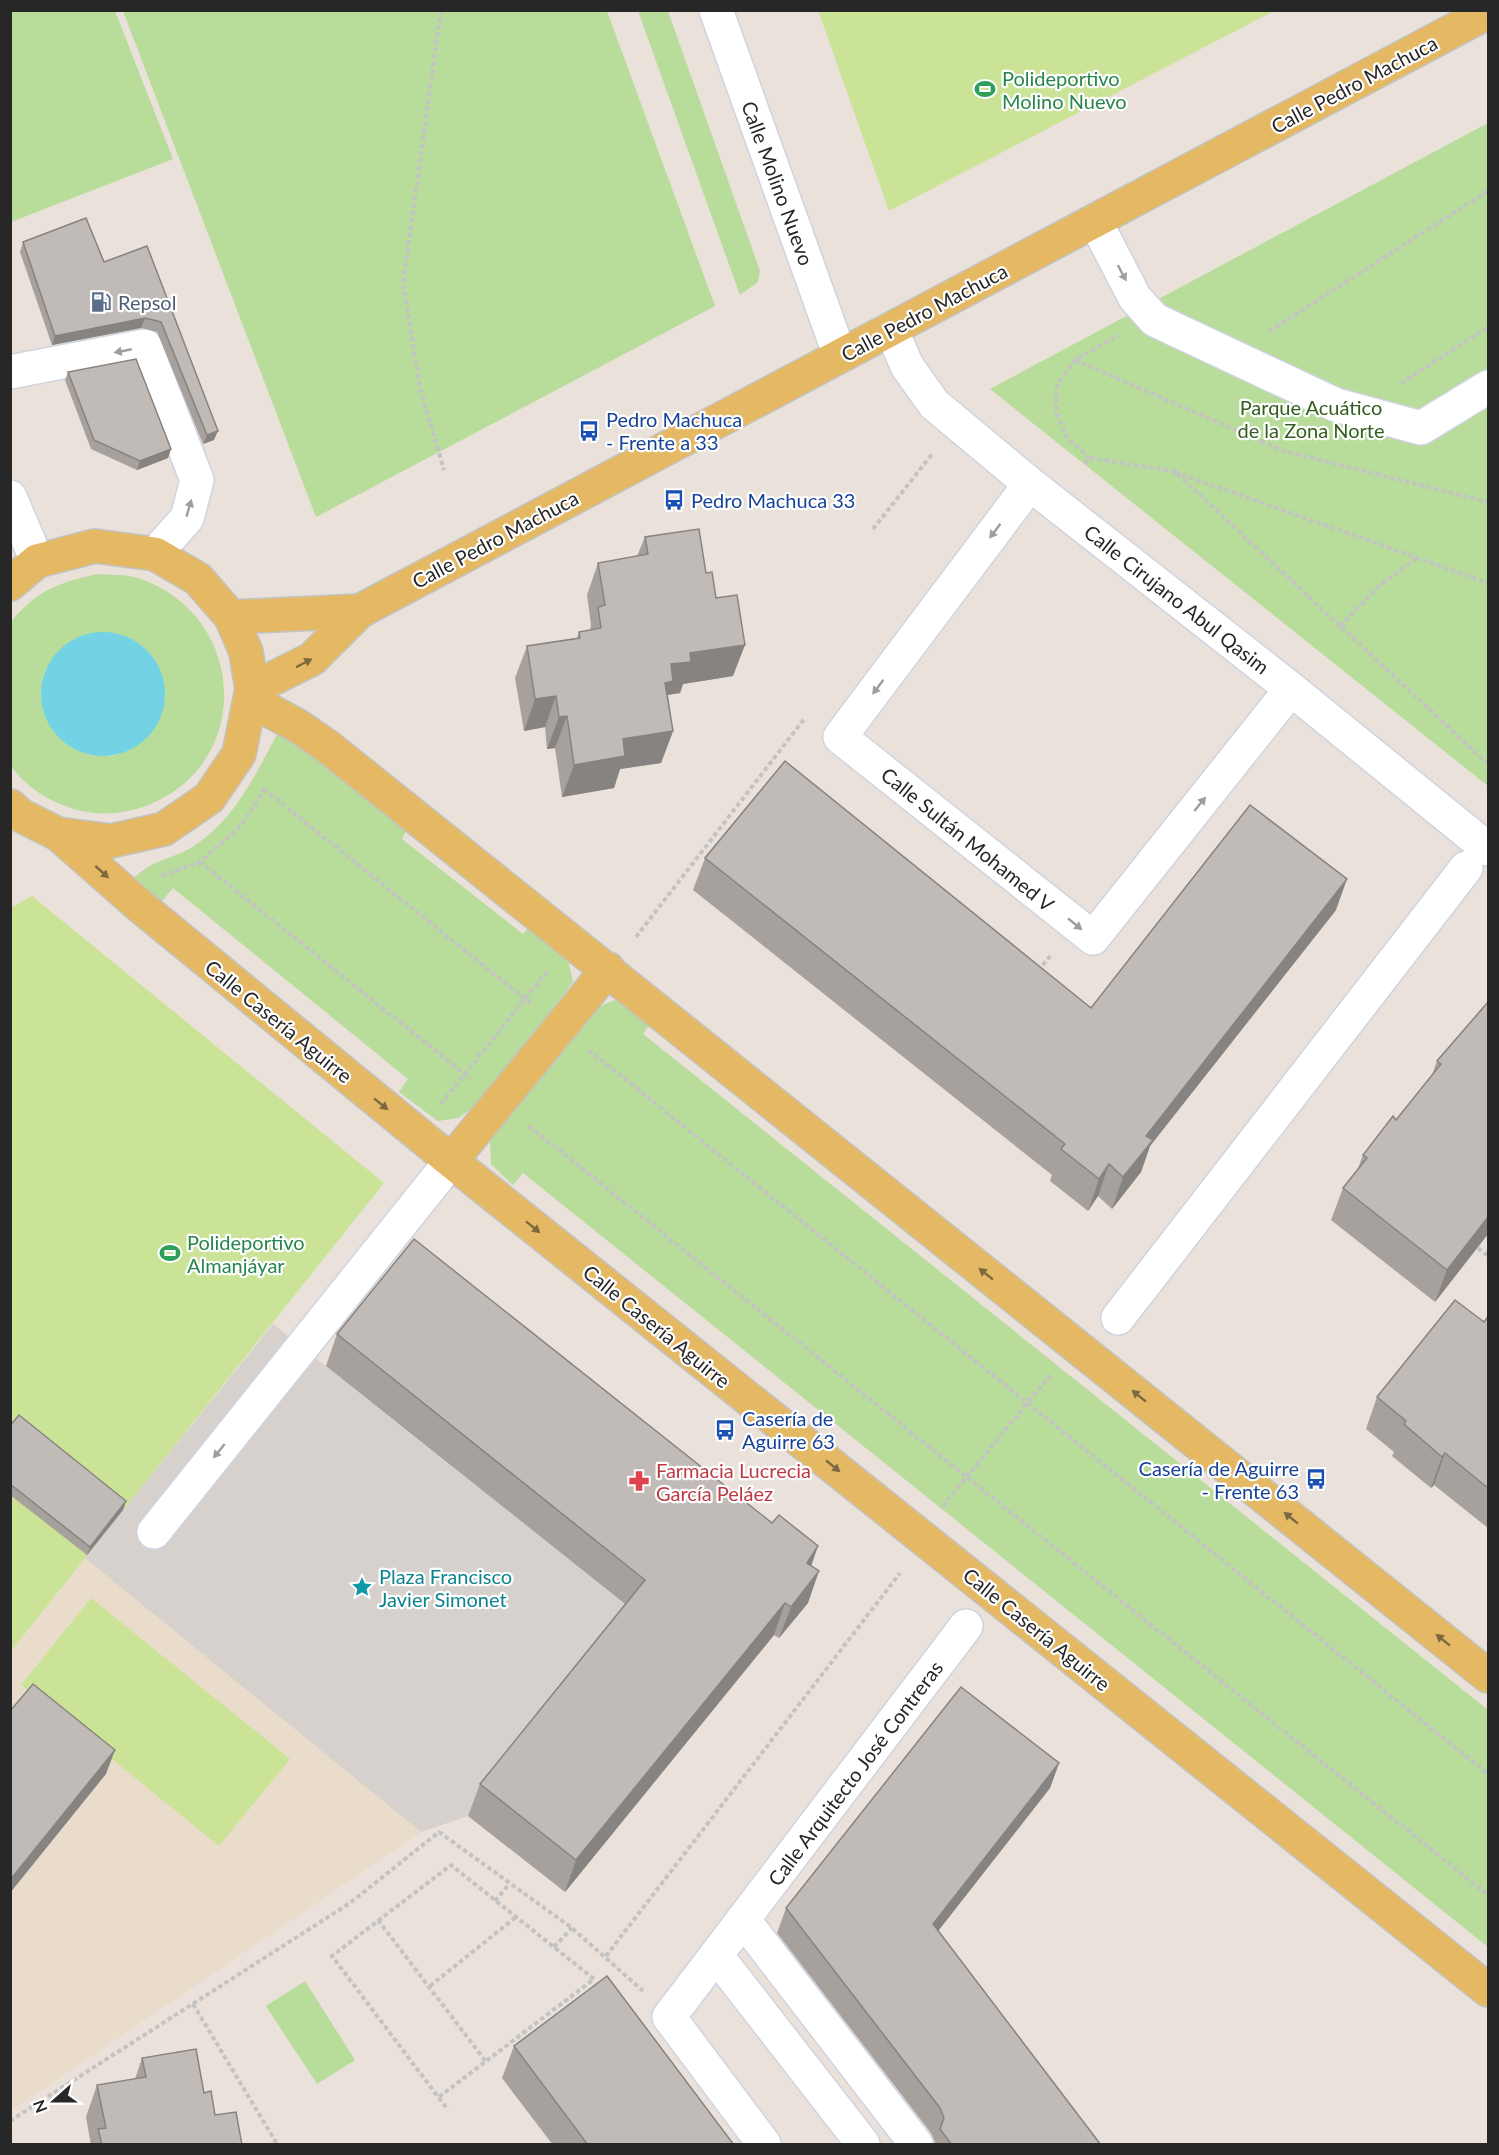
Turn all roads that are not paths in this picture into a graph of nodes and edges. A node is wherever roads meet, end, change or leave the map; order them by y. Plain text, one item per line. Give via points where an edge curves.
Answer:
1 (716, 10) edge
2 (1488, 12) edge
3 (1095, 221) junction
4 (891, 329) junction
5 (840, 356) junction
6 (10, 372) edge
7 (1488, 387) edge
8 (1030, 484) junction
9 (10, 497) edge
10 (154, 554) junction
11 (37, 561) junction
12 (10, 584) edge
13 (360, 610) junction
14 (231, 617) junction
15 (1291, 689) junction
16 (252, 695) junction
17 (14, 814) edge
18 (58, 834) junction
19 (1477, 858) edge
20 (608, 969) junction
21 (451, 1161) junction
22 (1118, 1318) dead end
23 (154, 1532) dead end
24 (966, 1626) dead end
25 (1488, 1676) edge
26 (743, 1919) junction
27 (716, 1955) junction
28 (1488, 1990) edge
29 (764, 2145) edge
30 (862, 2145) edge
31 (916, 2145) edge

1 - 5 street, Calle Molino Nuevo
2 - 3 main road, Calle Pedro Machuca
3 - 4 main road, Calle Pedro Machuca
3 -> 7 street via 1135,298 1155,320 1345,409 1421,428
4 - 5 main road, Calle Pedro Machuca
4 - 8 street, Calle Cirujano Abul Qasim via 907,366 934,404
5 - 13 main road, Calle Pedro Machuca
10 -> 6 street via 187,518 197,480 145,346
8 - 15 street, Calle Cirujano Abul Qasim
8 -> 15 street, Calle Sultán Mohamed V via 840,737 1093,938
9 - 11 street
10 - 11 main road via 95,546
10 - 14 main road via 198,579
11 - 12 main road
13 - 14 main road, Calle Pedro Machuca
16 -> 13 main road, Calle Pedro Machuca via 312,659
14 - 16 main road via 246,652
15 - 19 street, Calle Cirujano Abul Qasim
16 - 18 main road via 239,754 209,798 164,829 111,841
16 - 20 main road via 327,746
17 - 18 main road
18 -> 21 main road, Calle Casería Aguirre
19 - 22 street
20 - 21 main road
25 -> 20 main road
21 -> 23 street
21 -> 28 main road, Calle Casería Aguirre
24 - 26 street, Calle Arquitecto José Contreras
26 - 27 street, Calle Arquitecto José Contreras
26 - 31 street
27 - 29 street, Calle Arquitecto José Contreras via 669,2017
27 - 30 street

